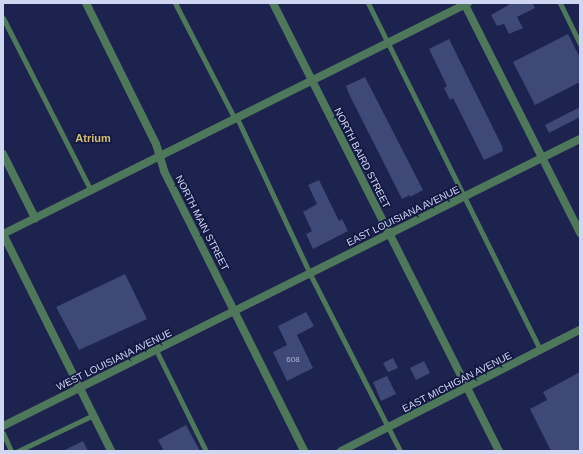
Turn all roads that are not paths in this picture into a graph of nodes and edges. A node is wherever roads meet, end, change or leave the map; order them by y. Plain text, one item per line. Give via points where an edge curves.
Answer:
1 (86, 3) edge
2 (175, 3) edge
3 (273, 3) edge
4 (368, 3) edge
5 (560, 3) edge
6 (466, 4) edge
7 (3, 18) edge
8 (388, 43) junction
9 (580, 44) edge
10 (311, 81) junction
11 (236, 119) junction
12 (580, 139) edge
13 (3, 154) edge
14 (160, 156) junction
15 (542, 158) junction
16 (91, 190) junction
17 (464, 197) junction
18 (35, 218) junction
19 (580, 233) edge
20 (3, 234) edge
21 (389, 234) junction
22 (310, 274) junction
23 (234, 311) junction
24 (580, 330) edge
25 (156, 350) junction
26 (540, 350) junction
27 (80, 388) junction
28 (468, 388) junction
29 (93, 415) junction
30 (3, 426) edge
31 (389, 428) junction
32 (3, 433) edge
33 (11, 451) edge
34 (18, 451) edge
35 (111, 451) edge
36 (206, 451) edge
37 (304, 451) edge
38 (342, 451) edge
39 (400, 451) edge
40 (499, 451) edge

1 - 14 street, NORTH MAIN STREET
2 - 11 lane
3 - 10 street, NORTH BAIRD STREET
4 - 8 lane
5 - 9 lane
6 - 8 street
6 - 15 street
7 - 16 lane
8 - 10 street
8 - 17 lane
10 - 11 street
10 - 21 street, NORTH BAIRD STREET
11 - 14 street
11 - 22 lane
12 - 15 street, EAST LOUISIANA AVENUE
13 - 18 street
14 - 16 street
14 - 23 street, NORTH MAIN STREET via 164,171
15 - 17 street, EAST LOUISIANA AVENUE
15 - 19 street
16 - 18 street
17 - 21 street, EAST LOUISIANA AVENUE
17 - 26 lane
18 - 20 street
20 - 27 street
21 - 22 street, EAST LOUISIANA AVENUE
21 - 28 street, NORTH BAIRD STREET
22 - 23 street, EAST LOUISIANA AVENUE
22 - 31 lane
23 - 25 street, WEST LOUISIANA AVENUE
23 - 37 street, NORTH MAIN STREET
24 - 26 street, EAST MICHIGAN AVENUE
25 - 27 street, WEST LOUISIANA AVENUE
25 - 36 lane
26 - 28 street, EAST MICHIGAN AVENUE
27 - 29 street
27 - 30 street, WEST LOUISIANA AVENUE
28 - 31 street, EAST MICHIGAN AVENUE
28 - 40 street, NORTH BAIRD STREET
29 - 34 lane
29 - 35 street
31 - 38 street, EAST MICHIGAN AVENUE
31 - 39 lane
32 - 33 lane

